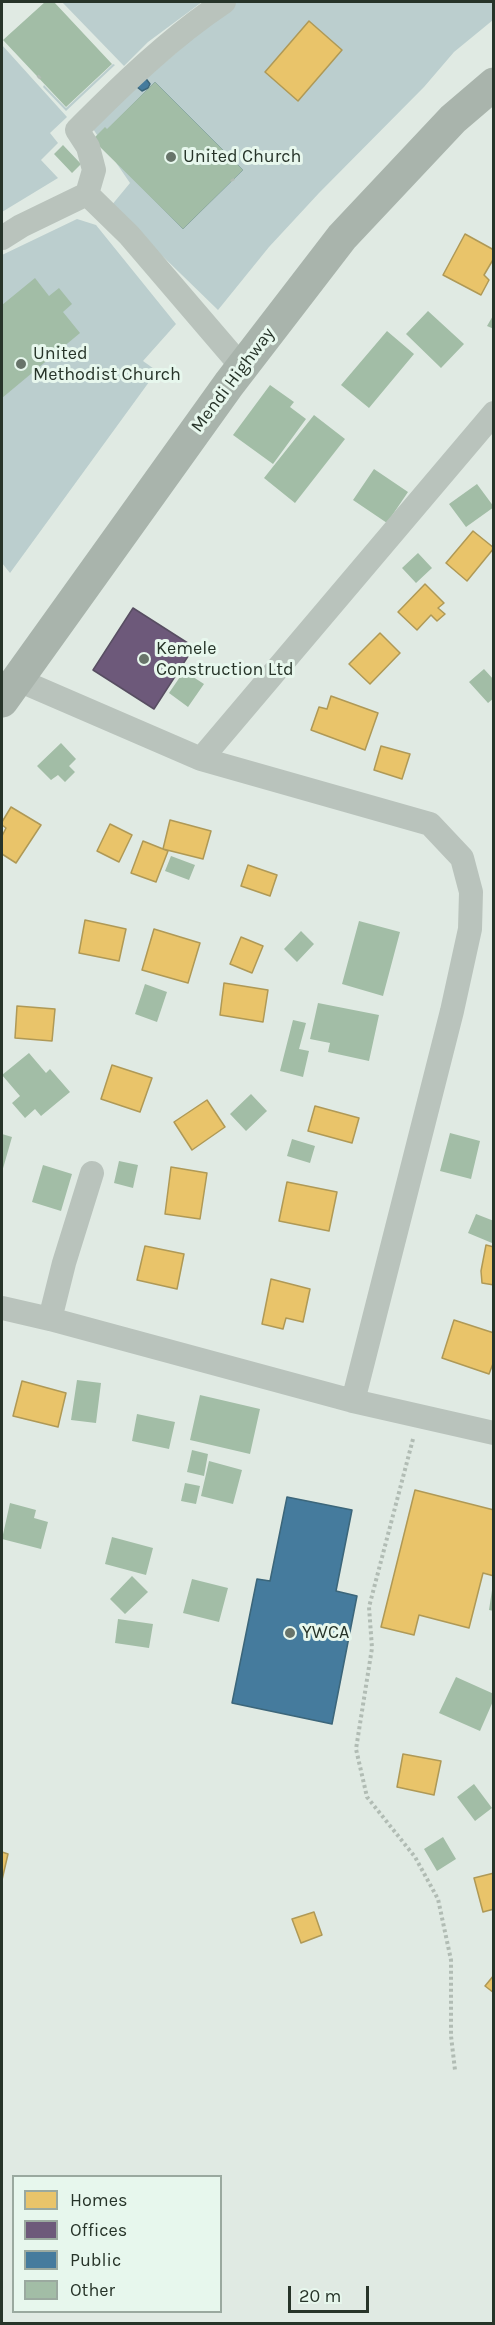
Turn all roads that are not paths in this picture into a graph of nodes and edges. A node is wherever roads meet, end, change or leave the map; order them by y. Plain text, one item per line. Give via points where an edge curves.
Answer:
1 (224, 2) edge
2 (494, 84) edge
3 (87, 194) junction
4 (2, 238) edge
5 (242, 367) junction
6 (494, 413) edge
7 (9, 690) edge
8 (201, 759) junction
9 (92, 1173) dead end
10 (2, 1308) edge
11 (50, 1319) junction
12 (353, 1401) junction
13 (494, 1433) edge

1 - 3 street via 190,24 145,63 77,130 88,147 94,170
2 - 5 main road, Mendi Highway via 453,118 342,237
3 - 4 street
3 - 5 street via 136,243
5 - 7 main road, Mendi Highway
6 - 8 street
7 - 8 street
8 - 12 street via 430,824 462,858 471,892 470,929 452,1011
9 - 11 street
10 - 11 street
11 - 12 street
12 - 13 street

